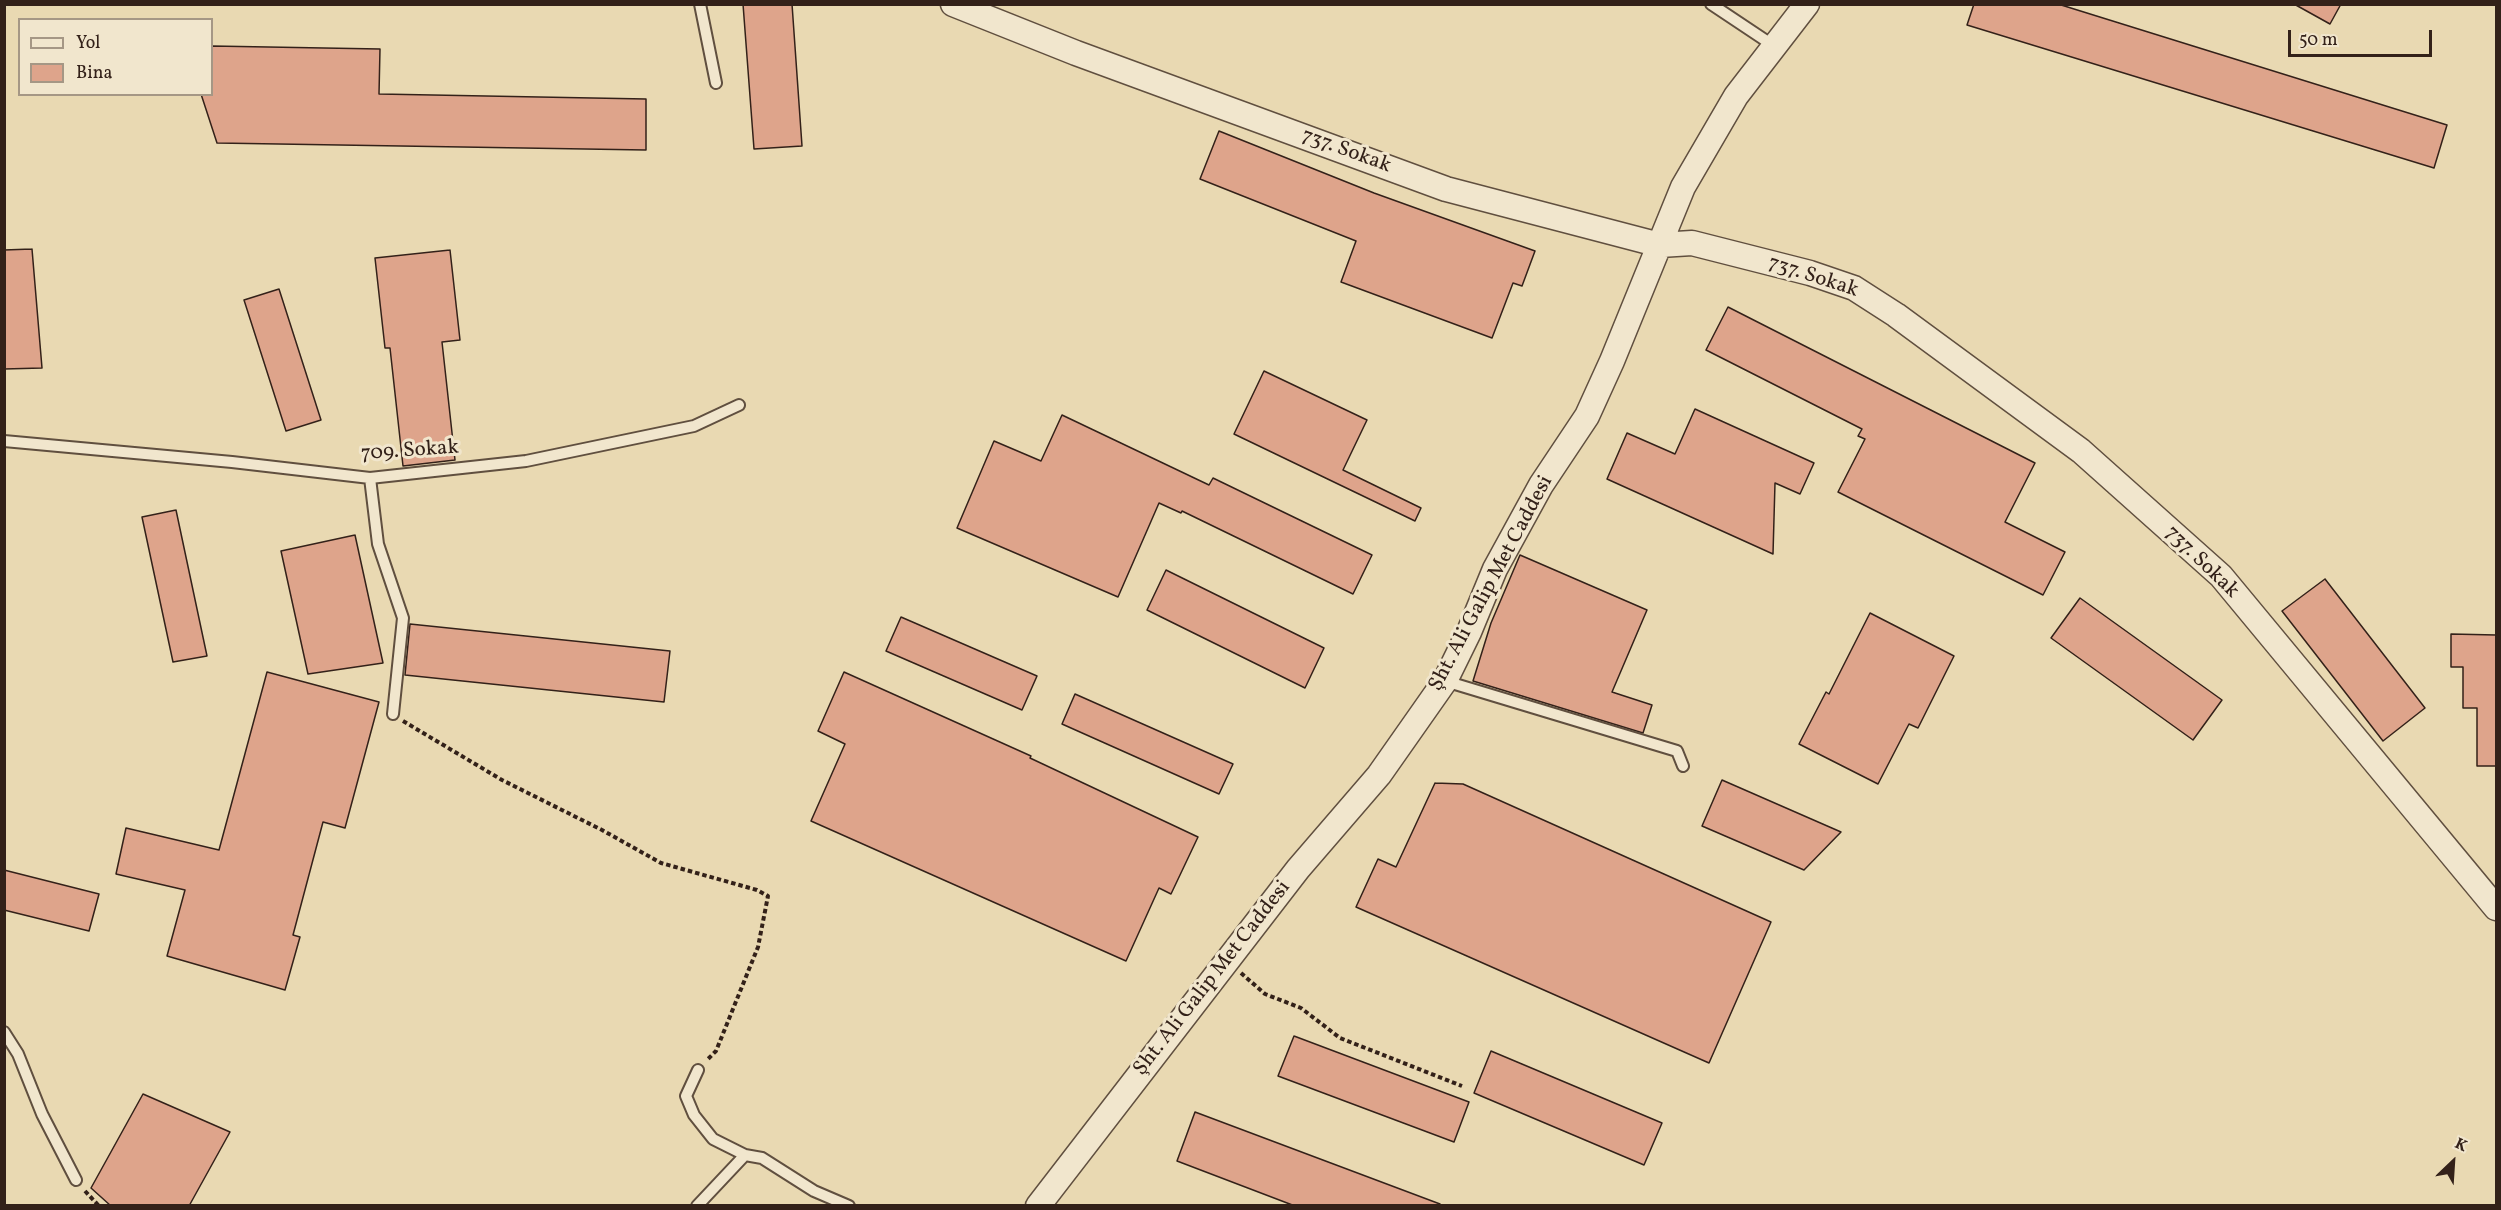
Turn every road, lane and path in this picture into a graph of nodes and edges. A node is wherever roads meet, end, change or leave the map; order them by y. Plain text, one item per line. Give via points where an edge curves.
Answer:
1 (700, 4) edge
2 (953, 4) edge
3 (1711, 4) edge
4 (1807, 4) edge
5 (1775, 46) junction
6 (716, 83) dead end
7 (1660, 245) junction
8 (739, 405) dead end
9 (4, 441) edge
10 (370, 478) junction
11 (1445, 681) junction
12 (393, 714) joint
13 (1683, 766) dead end
14 (2496, 908) edge
15 (1228, 960) junction
16 (4, 1032) edge
17 (698, 1070) joint
18 (1462, 1086) dead end
19 (745, 1155) junction
20 (76, 1180) joint
21 (99, 1206) edge
22 (697, 1206) edge
23 (849, 1206) edge
24 (1038, 1206) edge

1 - 6 lane
2 - 7 street, 737. Sokak via 1446,189
3 - 5 lane
4 - 5 street, Şht. Ali Galip Met Caddesi
5 - 7 street, Şht. Ali Galip Met Caddesi via 1736,96 1683,187
7 - 11 street, Şht. Ali Galip Met Caddesi via 1587,416 1541,485 1495,569
7 - 14 street, 737. Sokak via 1692,243 1854,288 2081,451 2221,576
8 - 10 lane, 709. Sokak via 694,426 526,461
9 - 10 lane, 709. Sokak
10 - 12 lane via 378,544 403,618
11 - 13 lane via 1677,751
11 - 15 street, Şht. Ali Galip Met Caddesi via 1379,774 1298,869
12 - 17 path via 502,780 661,863 768,896 750,968 716,1051
15 - 18 path via 1265,994 1301,1008 1340,1038
15 - 24 street, Şht. Ali Galip Met Caddesi
16 - 20 lane
17 - 19 lane via 686,1096 694,1115 713,1139
19 - 22 lane
19 - 23 lane via 762,1158 814,1191
20 - 21 path

